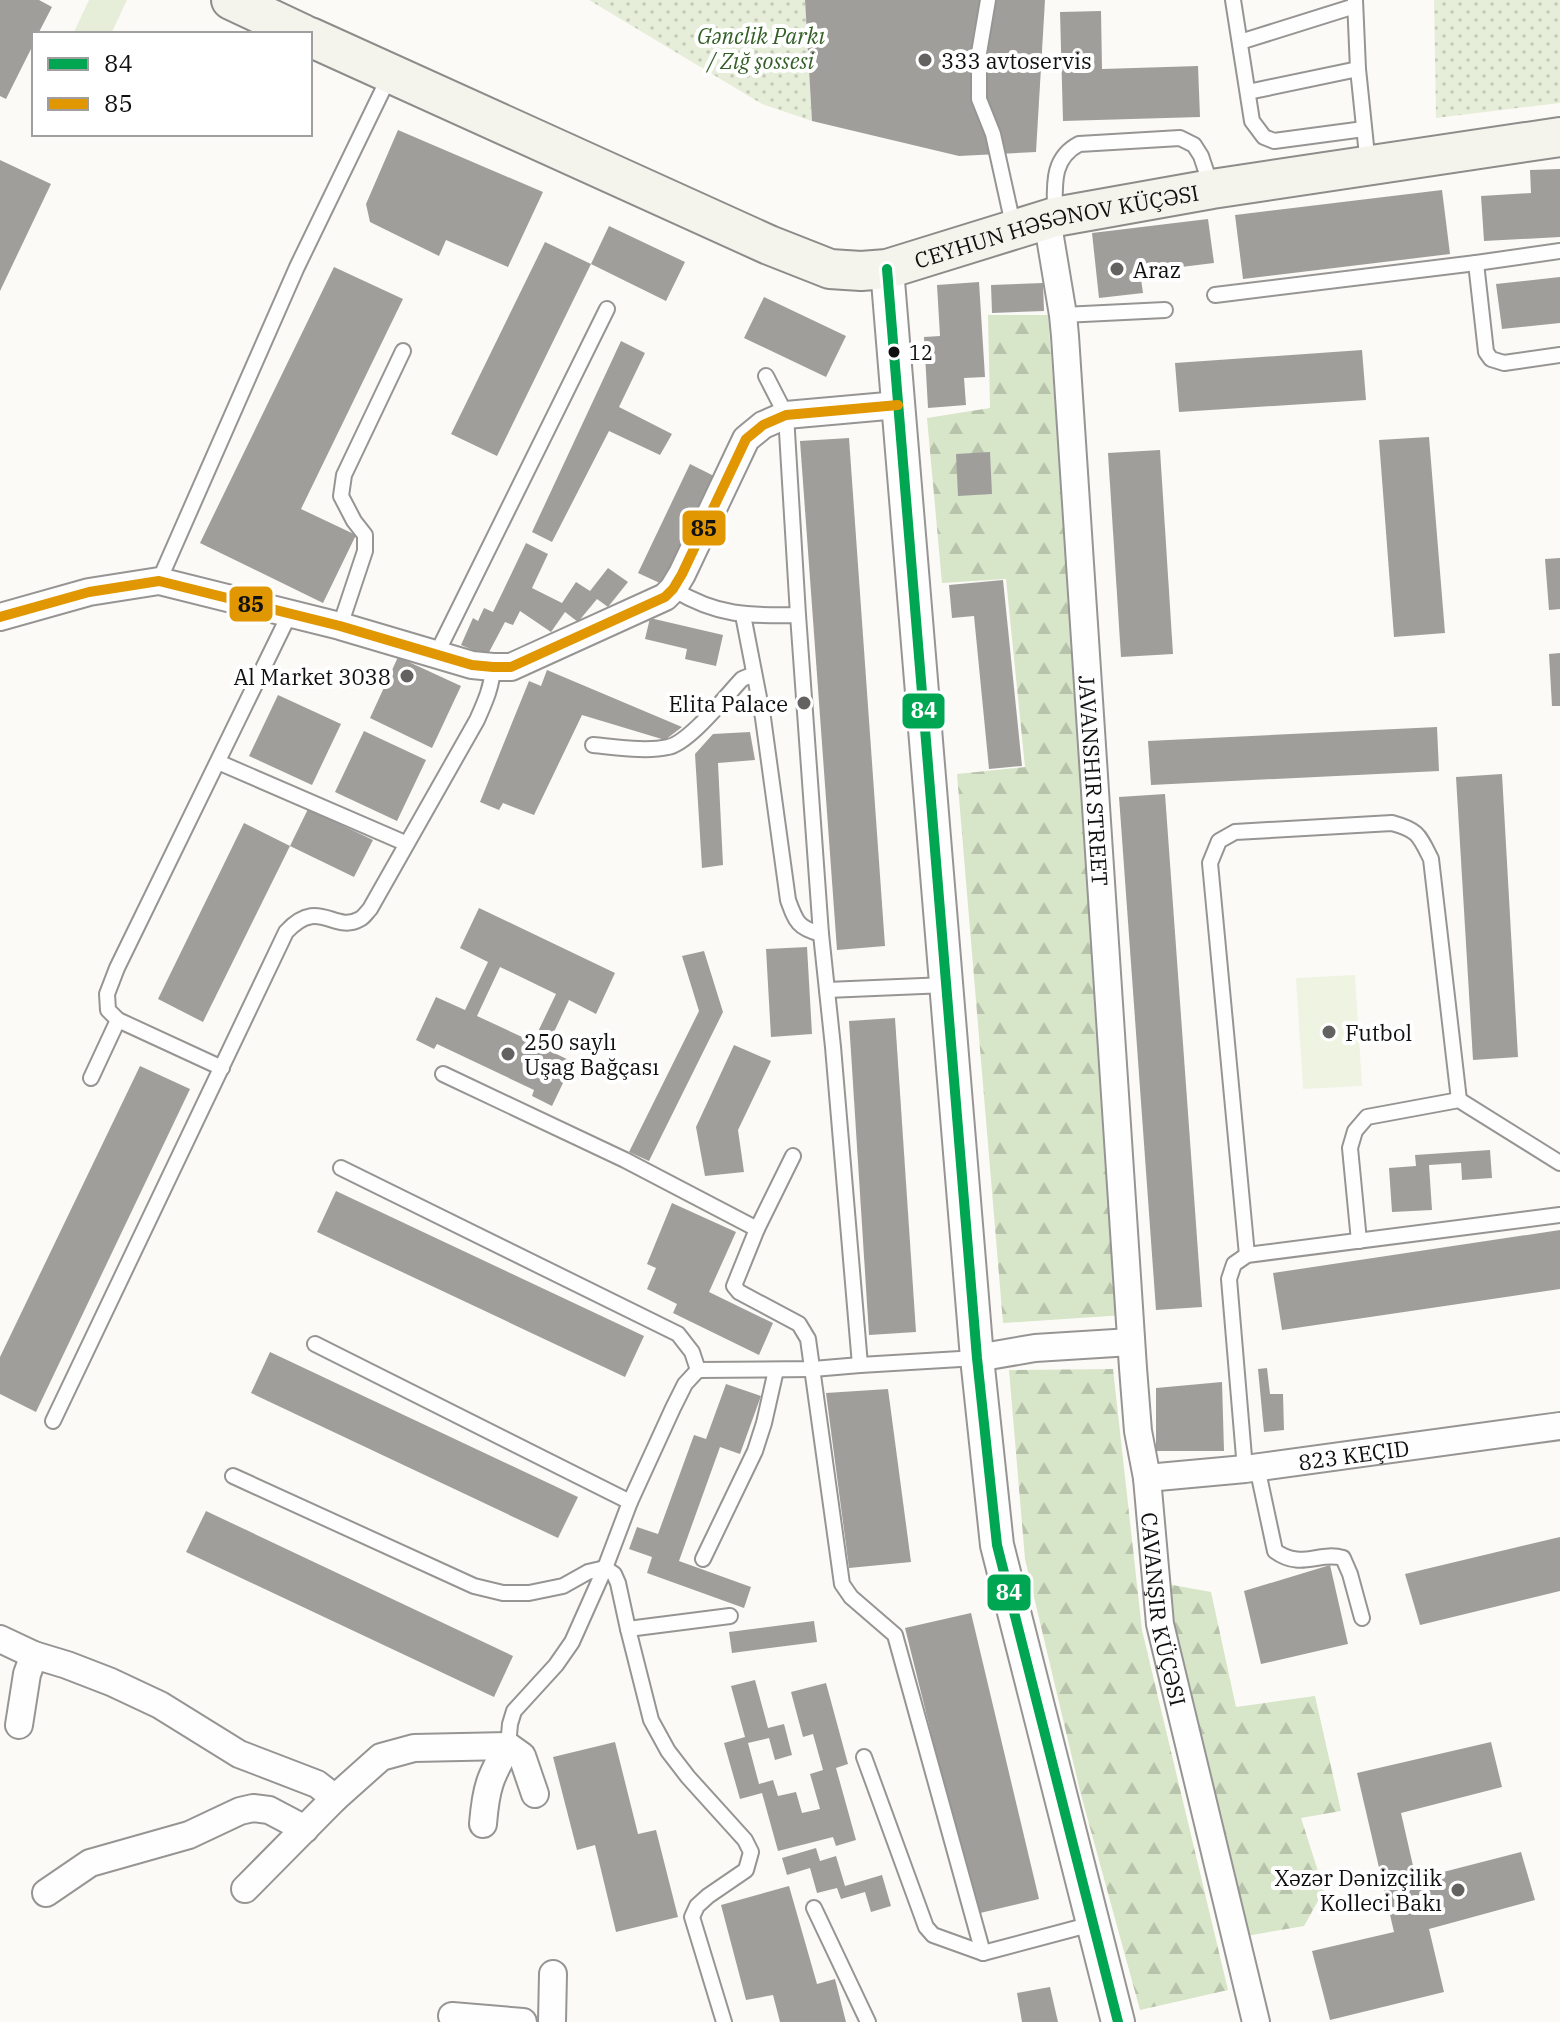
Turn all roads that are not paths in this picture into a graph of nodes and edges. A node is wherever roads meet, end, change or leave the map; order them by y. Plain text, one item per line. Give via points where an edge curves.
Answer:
1 (231, 0) edge
2 (988, 0) edge
3 (1233, 0) edge
4 (1355, 3) edge
5 (299, 32) edge
6 (312, 38) edge
7 (1240, 42) junction
8 (1358, 69) junction
9 (390, 75) junction
10 (1248, 92) junction
11 (1560, 137) edge
12 (1366, 147) junction
13 (1212, 189) junction
14 (1038, 222) junction
15 (1560, 251) edge
16 (1476, 263) junction
17 (887, 269) junction
18 (1215, 295) dead end
19 (607, 309) dead end
20 (1165, 310) dead end
21 (1063, 315) junction
22 (403, 351) dead end
23 (1560, 355) edge
24 (766, 376) dead end
25 (898, 405) junction
26 (786, 415) junction
27 (159, 581) junction
28 (673, 589) junction
29 (290, 613) junction
30 (743, 615) junction
31 (798, 615) junction
32 (0, 617) edge
33 (340, 626) junction
34 (436, 655) junction
35 (493, 667) junction
36 (754, 674) junction
37 (593, 745) dead end
38 (218, 762) junction
39 (405, 843) junction
40 (821, 934) junction
41 (946, 985) junction
42 (827, 990) junction
43 (118, 1020) junction
44 (222, 1068) junction
45 (443, 1074) dead end
46 (91, 1078) dead end
47 (1459, 1100) junction
48 (793, 1156) dead end
49 (1560, 1163) edge
50 (341, 1168) dead end
51 (1560, 1215) edge
52 (757, 1229) junction
53 (1359, 1241) junction
54 (1247, 1255) junction
55 (1131, 1342) junction
56 (315, 1344) dead end
57 (977, 1358) junction
58 (860, 1365) junction
59 (813, 1369) junction
60 (698, 1370) junction
61 (776, 1370) junction
62 (53, 1421) dead end
63 (1560, 1426) edge
64 (1251, 1468) junction
65 (233, 1476) dead end
66 (1147, 1478) junction
67 (630, 1502) junction
68 (703, 1559) dead end
69 (605, 1568) junction
70 (730, 1616) dead end
71 (1362, 1618) dead end
72 (628, 1629) junction
73 (0, 1639) edge
74 (34, 1655) junction
75 (19, 1725) dead end
76 (508, 1746) junction
77 (864, 1757) dead end
78 (535, 1794) dead end
79 (335, 1798) junction
80 (483, 1824) dead end
81 (305, 1829) junction
82 (245, 1889) dead end
83 (46, 1893) dead end
84 (814, 1908) dead end
85 (1092, 1924) junction
86 (983, 1953) junction
87 (553, 1974) dead end
88 (452, 2016) dead end
89 (523, 2022) edge
90 (552, 2022) edge
91 (724, 2022) edge
92 (868, 2022) edge
93 (1118, 2022) edge
94 (1256, 2022) edge

1 - 5 main road
2 - 14 lane via 979,53 979,99
3 - 7 lane
4 - 7 lane
4 - 8 lane
6 - 9 main road, CEYHUN HƏSƏNOV KÜÇƏSI
7 - 10 lane
8 - 10 lane
8 - 12 lane
9 - 17 main road, CEYHUN HƏSƏNOV KÜÇƏSI via 806,260 830,269
9 - 27 lane via 297,267
10 - 12 lane via 1252,121 1264,137
11 - 12 main road, CEYHUN HƏSƏNOV KÜÇƏSI
12 - 13 main road, CEYHUN HƏSƏNOV KÜÇƏSI
13 - 14 main road, CEYHUN HƏSƏNOV KÜÇƏSI
13 - 14 lane via 1201,156 1180,138 1079,144 1058,163 1055,187
14 - 17 main road, CEYHUN HƏSƏNOV KÜÇƏSI
14 - 21 street, JAVANSHIR STREET
15 - 16 lane
16 - 18 lane
16 - 23 lane via 1491,359 1504,363
17 - 25 street
19 - 34 lane
20 - 21 lane
21 - 55 street, JAVANSHIR STREET
22 - 33 lane via 344,475 341,496 365,535 365,551
24 - 26 lane
25 - 26 street
25 - 41 street
26 - 28 street via 746,439
26 - 31 lane
27 - 29 street
27 - 32 street via 89,592
28 - 30 lane via 694,602
28 - 35 street via 511,667
29 - 33 street
29 - 38 lane
30 - 31 lane
30 - 36 lane
31 - 40 lane
33 - 34 street
34 - 35 street
35 - 39 lane via 477,720
36 - 37 lane via 742,679 672,747
36 - 40 lane via 788,900 805,930
38 - 39 lane
38 - 43 lane via 117,968 107,994 108,1010
39 - 44 lane via 360,919 346,922 310,915 286,932
40 - 42 lane
41 - 42 lane
41 - 57 street
42 - 58 lane
43 - 44 lane
43 - 46 lane
44 - 62 lane
45 - 52 lane
47 - 49 lane
47 - 53 lane via 1367,1117 1355,1131 1350,1148
47 - 54 lane via 1431,859 1411,828 1392,823 1235,832 1219,841 1210,863
48 - 52 lane
50 - 60 lane via 678,1334
51 - 53 lane
52 - 59 lane via 734,1286 799,1324 808,1339
53 - 54 lane
54 - 64 lane via 1234,1264 1229,1279
55 - 57 street
55 - 66 street, CAVANŞIR KÜÇƏSI
56 - 67 lane
57 - 58 lane
57 - 85 street via 997,1545
58 - 59 lane
59 - 61 lane
59 - 86 lane via 842,1584 895,1635
60 - 61 lane
60 - 67 lane via 685,1384
61 - 68 lane via 755,1451
63 - 64 street, 823 KEÇID
64 - 66 street, 823 KEÇID
64 - 71 lane via 1275,1551 1292,1560 1343,1558
65 - 69 lane via 474,1586 529,1593
66 - 94 street, CAVANŞIR KÜÇƏSI via 1160,1624
67 - 69 lane
69 - 72 lane via 618,1583
69 - 76 lane via 572,1642 514,1711
70 - 72 lane
72 - 91 lane via 651,1720 668,1751 751,1852 746,1870 708,1896 692,1917
73 - 74 street
74 - 75 street
74 - 79 street via 160,1705 239,1754 317,1784
76 - 78 street via 522,1756
76 - 79 street via 414,1748 381,1757
76 - 80 street via 490,1777
77 - 86 lane via 926,1927 933,1935
79 - 81 street
81 - 82 street
81 - 83 street via 269,1810 240,1811 189,1835 90,1863
84 - 92 lane
85 - 86 lane
85 - 93 street
87 - 90 street
88 - 89 street

